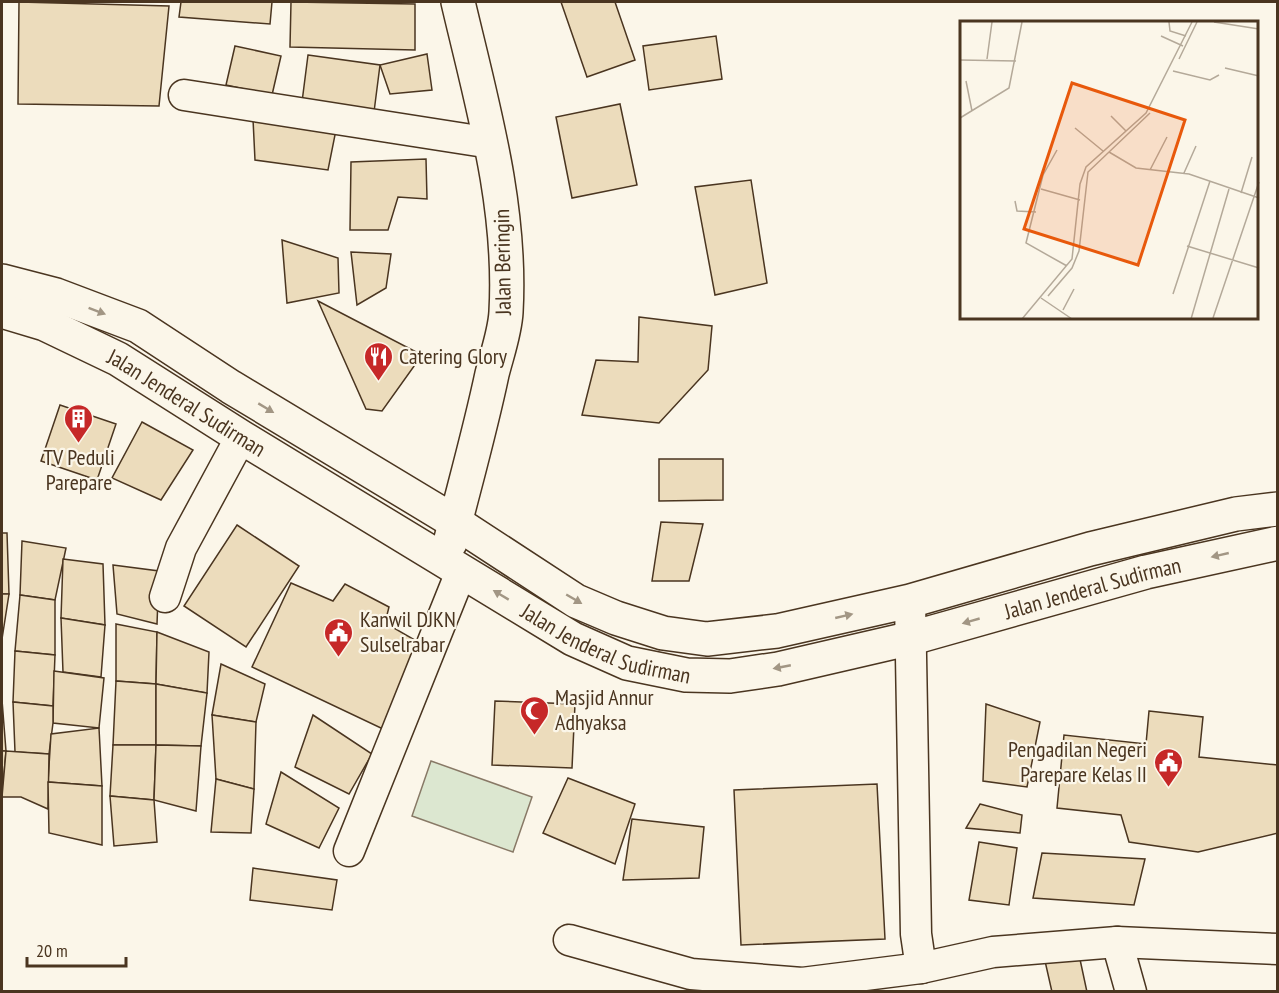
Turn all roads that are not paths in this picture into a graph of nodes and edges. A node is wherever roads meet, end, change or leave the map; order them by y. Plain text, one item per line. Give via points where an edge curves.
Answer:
1 (458, 2) edge
2 (184, 95) dead end
3 (491, 143) junction
4 (2, 281) edge
5 (51, 310) junction
6 (2, 311) edge
7 (241, 437) junction
8 (1278, 509) edge
9 (455, 522) junction
10 (1278, 543) edge
11 (453, 567) junction
12 (165, 597) dead end
13 (910, 601) junction
14 (912, 638) junction
15 (349, 851) dead end
16 (569, 940) dead end
17 (1117, 942) junction
18 (1278, 949) edge
19 (921, 968) junction
20 (1131, 992) edge

1 - 3 main road, Jalan Beringin
2 - 3 street
3 - 9 main road, Jalan Beringin via 504,215 506,315
4 - 5 main road, Jalan Jenderal Sudirman
5 - 6 main road, Jalan Jenderal Sudirman
5 - 7 main road, Jalan Jenderal Sudirman via 118,359
5 -> 9 main road, Jalan Jenderal Sudirman via 138,326
7 - 11 main road, Jalan Jenderal Sudirman
7 - 12 street via 181,548
8 - 13 main road, Jalan Jenderal Sudirman via 1236,514 1090,549
9 - 11 main road, Jalan Beringin
9 -> 13 main road, Jalan Jenderal Sudirman via 576,601 663,633 707,639 777,631
10 -> 14 main road, Jalan Jenderal Sudirman via 1146,572
14 -> 11 main road, Jalan Jenderal Sudirman via 778,669 730,676 686,675 627,663 573,639
11 - 15 street
13 - 14 street
14 - 19 street via 916,934
16 - 19 street via 691,974 802,983
17 - 18 street
17 - 19 street via 993,952
17 - 20 street

